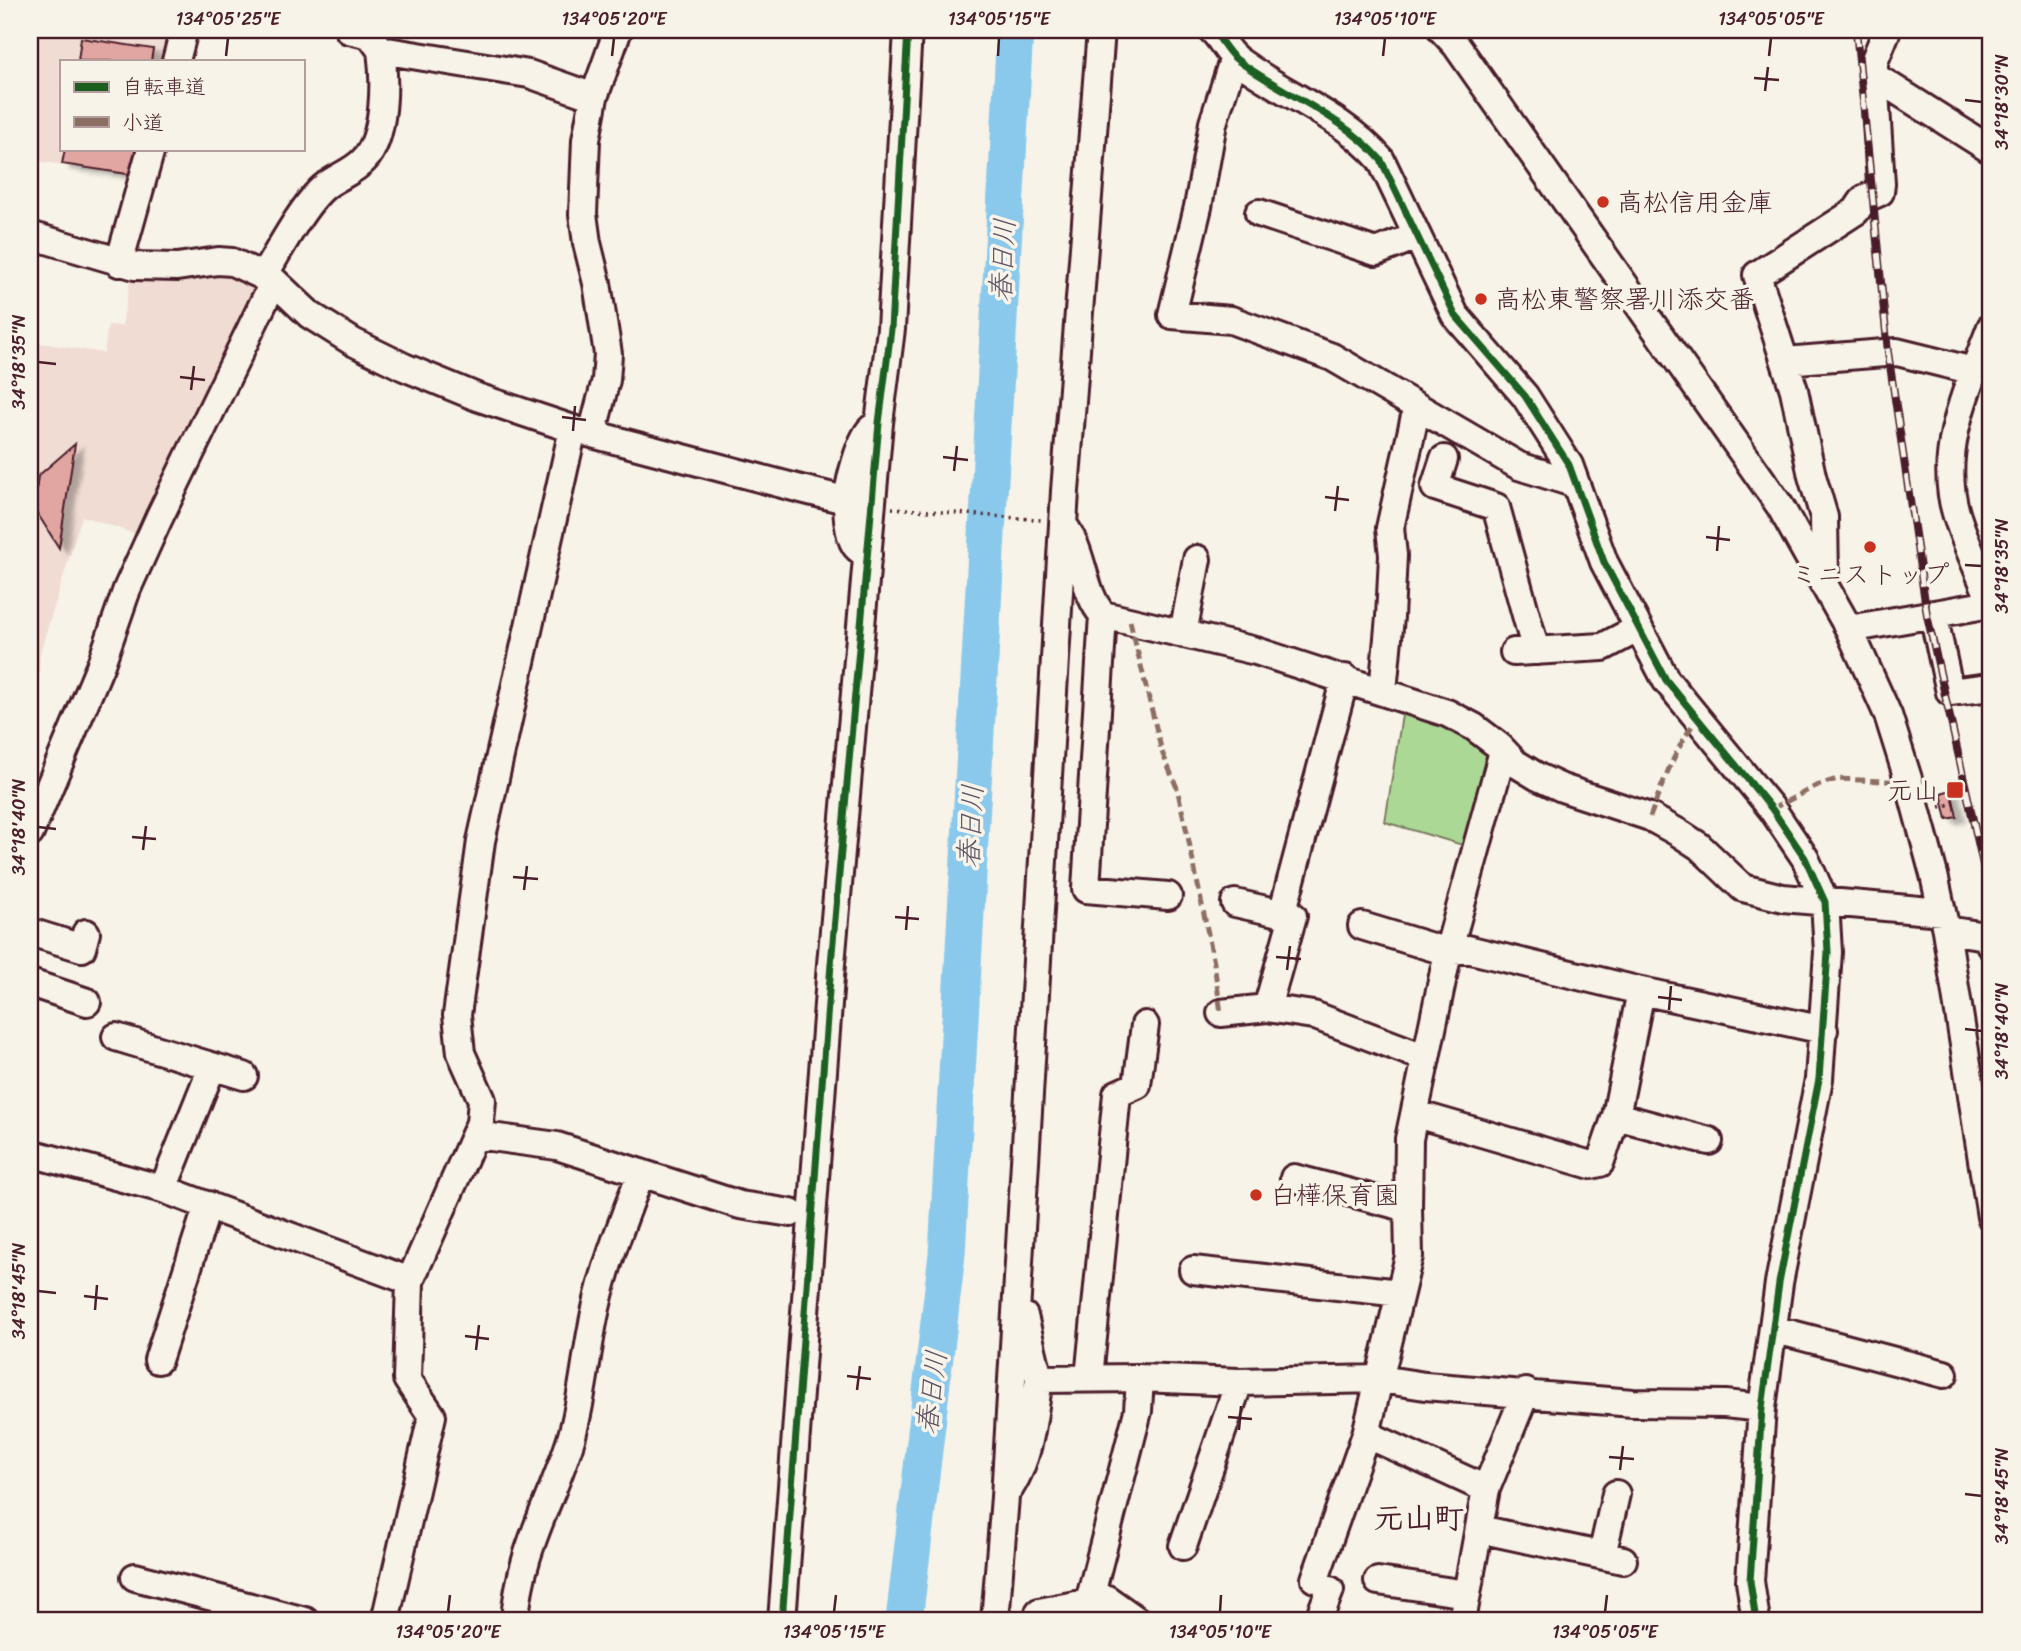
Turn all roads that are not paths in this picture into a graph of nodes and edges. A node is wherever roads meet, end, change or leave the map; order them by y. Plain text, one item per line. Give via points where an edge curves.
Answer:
1 (184, 30) edge
2 (349, 30) edge
3 (618, 30) edge
4 (908, 30) edge
5 (1101, 30) edge
6 (1212, 30) edge
7 (1887, 30) edge
8 (1456, 35) edge
9 (381, 50) junction
10 (1234, 57) junction
11 (176, 60) edge
12 (1874, 76) junction
13 (594, 97) junction
14 (151, 150) edge
15 (1991, 150) edge
16 (1259, 213) dead end
17 (30, 235) edge
18 (1417, 236) junction
19 (119, 263) junction
20 (268, 279) junction
21 (1991, 327) edge
22 (1785, 361) junction
23 (1979, 378) edge
24 (1417, 407) junction
25 (878, 423) junction
26 (582, 431) junction
27 (1444, 459) dead end
28 (1576, 485) junction
29 (847, 497) junction
30 (1056, 523) junction
31 (868, 555) junction
32 (1197, 559) dead end
33 (1825, 584) junction
34 (1991, 603) edge
35 (1933, 614) junction
36 (1103, 615) junction
37 (1639, 628) junction
38 (1849, 629) junction
39 (1183, 634) junction
40 (1345, 678) junction
41 (1991, 687) edge
42 (1383, 691) junction
43 (1503, 751) junction
44 (30, 833) edge
45 (1168, 896) dead end
46 (1825, 902) junction
47 (1235, 903) dead end
48 (1282, 914) junction
49 (1944, 921) junction
50 (1362, 926) dead end
51 (30, 932) edge
52 (86, 933) dead end
53 (1991, 946) edge
54 (1448, 952) junction
55 (30, 983) edge
56 (1641, 992) junction
57 (88, 1002) dead end
58 (1267, 1009) junction
59 (1221, 1013) dead end
60 (1144, 1025) dead end
61 (1824, 1030) junction
62 (116, 1037) dead end
63 (1426, 1058) junction
64 (212, 1066) junction
65 (244, 1076) dead end
66 (1416, 1114) junction
67 (1616, 1116) junction
68 (476, 1135) junction
69 (819, 1135) junction
70 (1709, 1141) dead end
71 (30, 1153) edge
72 (641, 1173) junction
73 (1294, 1178) dead end
74 (163, 1189) junction
75 (1990, 1201) edge
76 (208, 1205) junction
77 (1408, 1208) junction
78 (791, 1213) junction
79 (1193, 1270) dead end
80 (410, 1281) junction
81 (809, 1282) junction
82 (1017, 1288) junction
83 (1399, 1293) junction
84 (1773, 1329) junction
85 (159, 1360) dead end
86 (1944, 1374) dead end
87 (1089, 1378) junction
88 (1140, 1378) junction
89 (1039, 1379) junction
90 (1380, 1379) junction
91 (1239, 1382) junction
92 (1526, 1392) junction
93 (1762, 1408) junction
94 (1366, 1434) junction
95 (1486, 1489) junction
96 (1616, 1494) dead end
97 (1005, 1497) junction
98 (1479, 1529) junction
99 (1183, 1546) dead end
100 (135, 1577) dead end
101 (1378, 1581) dead end
102 (1467, 1594) junction
103 (1089, 1602) junction
104 (781, 1619) edge
105 (305, 1621) edge
106 (385, 1621) edge
107 (515, 1621) edge
108 (995, 1621) edge
109 (1038, 1621) edge
110 (1138, 1621) edge
111 (1318, 1621) edge
112 (1462, 1621) edge
113 (1756, 1621) edge

1 - 11 street
2 - 9 street via 370,35
3 - 13 street
4 - 25 street via 891,328
5 - 30 street
6 - 10 street
7 - 12 street via 1874,62
8 - 33 street via 1780,506
9 - 13 street via 529,74
9 - 20 street via 384,93 375,143 365,159 323,188 283,244
10 - 18 street via 1365,141 1381,160
10 - 24 street via 1213,123 1172,315 1231,320 1332,357
12 - 15 street
12 - 22 street via 1880,191 1864,199 1856,212 1757,275
13 - 26 street via 586,140 583,214 608,354 606,380
14 - 19 street
16 - 18 street via 1376,252
17 - 19 street
18 - 28 street via 1455,315 1525,396 1569,465
19 - 20 street via 177,267 232,262
20 - 26 street via 310,315 404,367 477,397
20 - 44 street via 127,589 101,664
21 - 23 street
22 - 23 street via 1898,352
22 - 33 street via 1824,517
23 - 34 street via 1961,408 1949,473 1956,512
24 - 28 street via 1519,466
24 - 42 street via 1390,528 1391,604
25 - 29 street via 861,446
25 - 31 street
26 - 29 street
26 - 68 street via 477,867 457,1015 461,1052 482,1100
27 - 37 street via 1435,487 1496,508 1525,652 1604,647
28 - 37 street via 1604,562
29 - 31 street via 851,536 856,547
30 - 36 street via 1072,538 1093,605
30 - 82 street
31 - 69 street
32 - 39 street
33 - 38 street
34 - 35 street
35 - 38 street
35 - 41 street via 1950,692
36 - 39 street
36 - 45 street via 1086,889
37 - 46 street via 1666,680 1772,808 1805,858
38 - 49 street via 1888,715 1918,812
39 - 40 street
40 - 42 street
40 - 48 street
42 - 43 street via 1447,713 1474,727
43 - 46 street via 1515,763 1562,788 1650,817 1699,846 1743,888
43 - 54 street
46 - 49 street
46 - 61 street
47 - 48 street
48 - 58 street via 1293,916
49 - 53 street via 1986,936
49 - 75 street
50 - 54 street
51 - 52 street via 82,948
54 - 56 street via 1467,949
54 - 63 street
55 - 57 street
56 - 61 street
56 - 67 street
58 - 59 street
58 - 63 street via 1313,1015
60 - 87 street via 1137,1085 1117,1094
61 - 84 street
62 - 64 street
63 - 66 street
64 - 65 street
64 - 74 street
66 - 67 street via 1591,1165 1600,1163
66 - 77 street via 1409,1139
67 - 70 street
68 - 72 street via 557,1146
68 - 80 street
69 - 78 street via 807,1154
69 - 81 street
71 - 74 street
72 - 78 street via 740,1205
72 - 107 street via 608,1262 570,1442 525,1559
73 - 77 street
74 - 76 street
76 - 80 street
76 - 85 street
77 - 83 street via 1409,1256
78 - 81 street via 799,1267
79 - 83 street
80 - 106 street via 407,1379 432,1416
81 - 104 street
82 - 89 street
82 - 97 street
83 - 90 street
84 - 86 street
84 - 93 street
87 - 88 street
87 - 89 street
88 - 91 street
88 - 103 street via 1138,1411
89 - 97 street via 1027,1452
90 - 91 street
90 - 92 street
90 - 94 street
91 - 99 street
92 - 93 street via 1633,1403
92 - 95 street
93 - 113 street via 1751,1581
94 - 95 street
94 - 111 street via 1322,1584
95 - 98 street
96 - 98 street via 1612,1558
97 - 108 street
98 - 102 street
100 - 105 street
101 - 102 street
102 - 112 street
103 - 109 street via 1039,1612
103 - 110 street via 1107,1598

